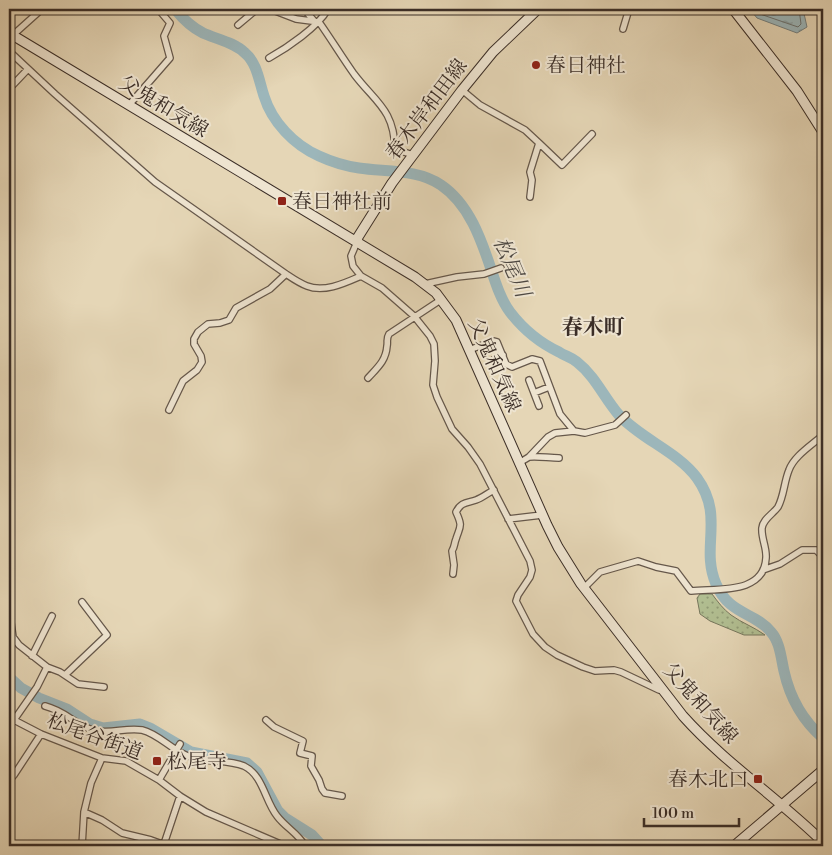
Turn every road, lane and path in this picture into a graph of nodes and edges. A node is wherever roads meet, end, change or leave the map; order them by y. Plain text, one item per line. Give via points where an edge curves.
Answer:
1 (42, 9) edge
2 (158, 9) edge
3 (256, 9) edge
4 (270, 9) edge
5 (304, 9) edge
6 (328, 9) edge
7 (538, 9) edge
8 (629, 9) edge
9 (733, 9) edge
10 (317, 22) junction
11 (238, 25) dead end
12 (623, 29) dead end
13 (11, 34) edge
14 (9, 52) edge
15 (268, 58) dead end
16 (28, 69) junction
17 (9, 89) edge
18 (462, 90) junction
19 (129, 105) junction
20 (823, 132) edge
21 (592, 134) dead end
22 (539, 143) junction
23 (411, 158) junction
24 (530, 197) dead end
25 (357, 242) junction
26 (499, 268) dead end
27 (286, 274) junction
28 (361, 276) junction
29 (425, 284) junction
30 (442, 299) junction
31 (414, 316) junction
32 (469, 350) junction
33 (503, 355) junction
34 (493, 360) dead end
35 (368, 378) dead end
36 (529, 380) dead end
37 (549, 387) junction
38 (534, 393) junction
39 (539, 406) dead end
40 (169, 410) dead end
41 (626, 415) dead end
42 (574, 431) junction
43 (823, 435) edge
44 (529, 457) junction
45 (559, 458) dead end
46 (519, 463) junction
47 (494, 490) junction
48 (542, 515) junction
49 (508, 518) junction
50 (823, 557) edge
51 (764, 570) junction
52 (453, 574) dead end
53 (584, 588) junction
54 (82, 602) dead end
55 (9, 608) edge
56 (52, 616) dead end
57 (32, 656) junction
58 (46, 667) junction
59 (65, 675) junction
60 (104, 687) dead end
61 (663, 690) junction
62 (46, 706) dead end
63 (266, 720) dead end
64 (10, 721) edge
65 (40, 734) junction
66 (178, 747) junction
67 (102, 758) junction
68 (822, 771) edge
69 (159, 780) junction
70 (9, 781) edge
71 (180, 796) junction
72 (342, 796) dead end
73 (782, 805) junction
74 (84, 812) junction
75 (823, 842) edge
76 (166, 845) edge
77 (82, 846) edge
78 (285, 846) edge
79 (305, 846) edge
80 (734, 846) edge

1 - 13 street
2 - 19 street via 170,23 164,36 170,58
3 - 11 street
4 - 10 street via 296,19
5 - 10 street
6 - 10 street
7 - 18 main road, 春木岸和田線 via 492,52
8 - 12 street
9 - 20 main road via 797,91
10 - 15 street via 284,50
10 - 23 street via 388,114 395,149
13 - 19 main road, 父鬼和気線
14 - 16 street
16 - 17 street
16 - 27 street via 155,182
18 - 22 street via 480,105 525,130
18 - 23 main road, 春木岸和田線
19 - 25 main road, 父鬼和気線
21 - 22 street via 562,165
22 - 24 street via 530,172
23 - 25 main road, 春木岸和田線
25 - 28 street via 351,256 353,266
25 - 29 main road, 父鬼和気線
26 - 29 street via 484,274
27 - 28 street via 313,288 342,284
27 - 40 street via 270,289 236,308 228,320 208,324 198,332 194,344 202,362 198,370 183,381
28 - 31 street via 382,288
29 - 30 main road, 父鬼和気線
30 - 31 street
30 - 32 main road, 父鬼和気線 via 456,320
31 - 35 street via 386,338 383,363
31 - 47 street via 434,344 433,385 437,397 452,429 468,446
32 - 33 street via 493,341 497,342
32 - 46 main road, 父鬼和気線
33 - 34 street
33 - 37 street via 506,364 512,367 532,359 543,361
36 - 38 street
37 - 38 street
37 - 42 street via 560,414
38 - 39 street
41 - 42 street via 615,425 585,433
42 - 44 street via 548,437
43 - 51 street via 794,461 778,508 763,525
44 - 45 street
44 - 46 street
46 - 48 main road, 父鬼和気線
47 - 49 street
47 - 52 street via 465,502 456,512 461,527 452,551
48 - 49 street
48 - 53 main road, 父鬼和気線
49 - 61 street via 532,570 516,601 533,634 558,655 583,667 595,671 614,670
50 - 51 street via 816,550 802,550
51 - 53 street via 755,581 732,589 691,591 676,571 638,561 600,572
53 - 61 main road, 父鬼和気線
54 - 59 street via 107,635
55 - 57 street via 13,637
56 - 57 street
57 - 58 street
58 - 59 street
58 - 64 street, 松尾谷街道 via 37,687
59 - 60 street via 78,684
61 - 73 main road, 父鬼和気線 via 696,730
62 - 66 street via 92,730 141,730
63 - 72 street via 303,741 300,753 312,756 311,766 322,789 325,793
64 - 65 street, 松尾谷街道
65 - 67 street, 松尾谷街道
65 - 70 street
66 - 69 street
66 - 79 street via 189,757 242,765 249,769 260,782 276,815 295,831
67 - 69 street, 松尾谷街道 via 126,761
67 - 74 street via 91,783
68 - 73 main road
69 - 71 street, 松尾谷街道
71 - 76 street
71 - 78 street, 松尾谷街道 via 206,812
73 - 75 main road, 父鬼和気線
73 - 80 main road
74 - 76 street via 122,833
74 - 77 street

